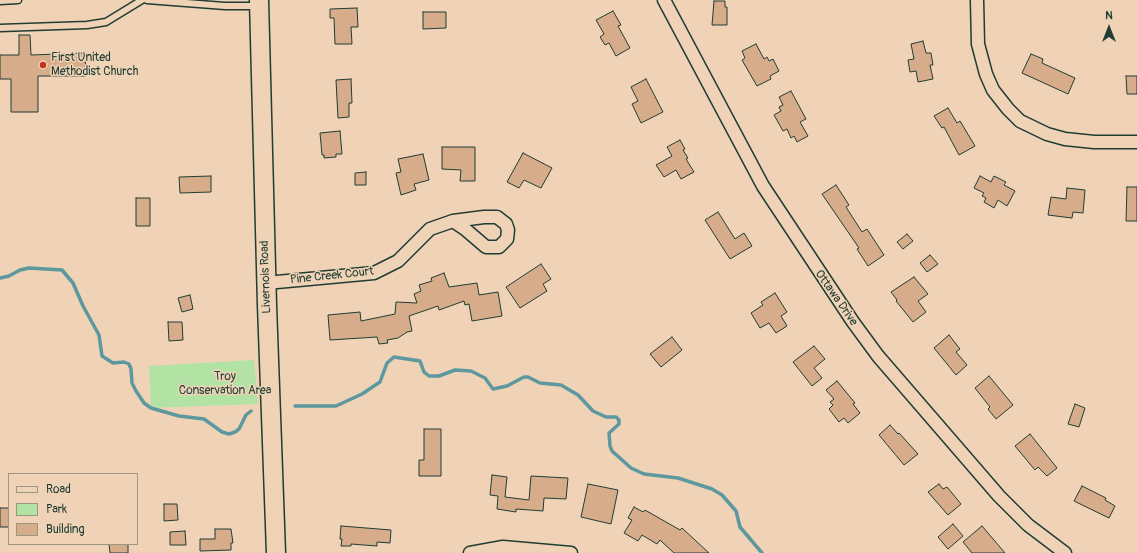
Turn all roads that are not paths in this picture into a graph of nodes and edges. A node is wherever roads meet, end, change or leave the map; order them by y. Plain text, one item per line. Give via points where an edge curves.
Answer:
1 (18, 0) edge
2 (142, 0) edge
3 (147, 0) edge
4 (664, 0) edge
5 (977, 0) edge
6 (0, 1) edge
7 (259, 3) edge
8 (0, 28) edge
9 (1137, 142) edge
10 (453, 221) dead end
11 (266, 283) junction
12 (276, 553) edge
13 (470, 553) edge
14 (570, 553) edge
15 (1065, 553) edge

1 - 6 lane
2 - 8 lane via 106,22
3 - 7 lane via 225,6
4 - 15 street, Ottawa Drive via 744,154 853,322 878,356 999,496 1039,534
5 - 9 street via 978,44 986,74 993,90 1020,120 1042,132 1065,139
7 - 11 street, Livernois Road
10 - 11 street, Pine Creek Court via 430,229 398,261 374,273
11 - 12 street, Livernois Road
13 - 14 street via 503,547

